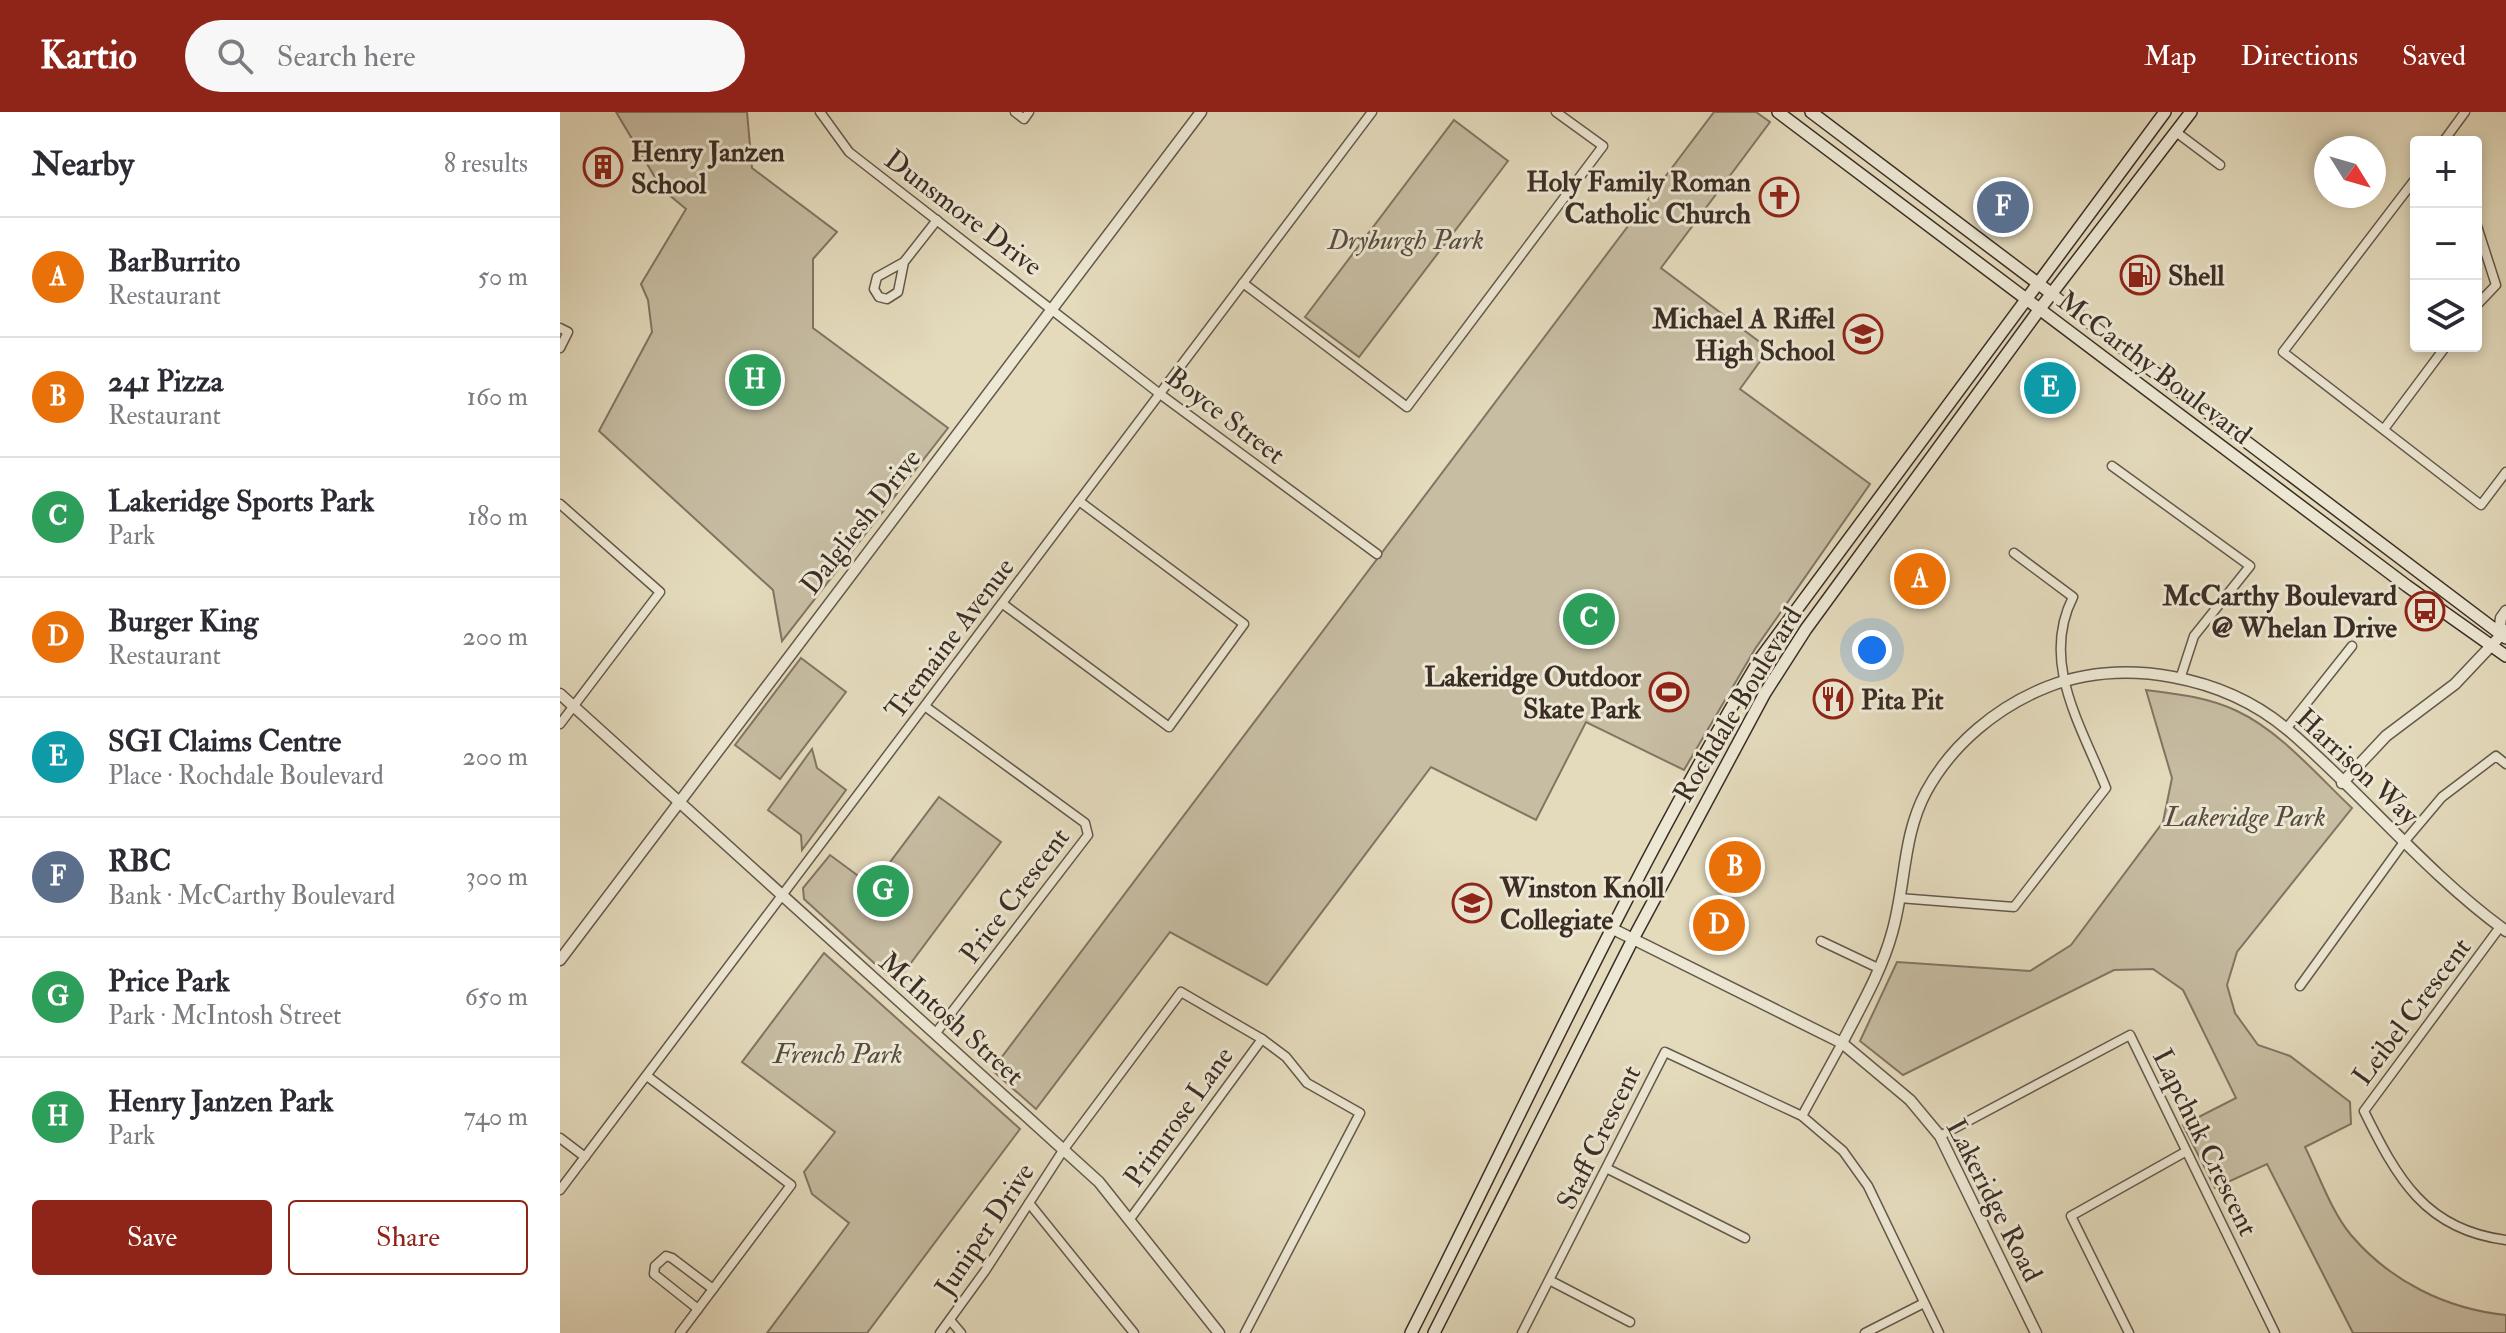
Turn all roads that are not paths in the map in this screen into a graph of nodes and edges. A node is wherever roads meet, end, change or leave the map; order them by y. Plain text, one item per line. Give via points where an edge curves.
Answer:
1 (820, 112) edge
2 (1015, 112) edge
3 (1029, 112) edge
4 (1201, 112) edge
5 (1372, 112) edge
6 (1556, 112) edge
7 (1778, 112) edge
8 (1811, 112) edge
9 (2165, 112) edge
10 (2191, 112) edge
11 (2465, 112) edge
12 (2176, 132) junction
13 (2447, 136) edge
14 (2220, 165) dead end
15 (2410, 186) edge
16 (937, 220) junction
17 (2482, 242) edge
18 (904, 262) junction
19 (1243, 283) junction
20 (2037, 283) junction
21 (2052, 294) junction
22 (2025, 299) junction
23 (2482, 300) edge
24 (1053, 308) junction
25 (2039, 310) junction
26 (560, 328) edge
27 (2117, 344) joint
28 (560, 348) edge
29 (2442, 352) edge
30 (1160, 394) junction
31 (2384, 429) junction
32 (2112, 466) dead end
33 (2506, 472) edge
34 (1079, 501) junction
35 (560, 504) edge
36 (2014, 553) dead end
37 (1377, 554) dead end
38 (1003, 604) junction
39 (2506, 611) edge
40 (2504, 634) edge
41 (2352, 646) dead end
42 (2489, 646) junction
43 (2506, 656) edge
44 (2180, 679) junction
45 (2064, 681) junction
46 (560, 694) edge
47 (573, 705) junction
48 (926, 707) junction
49 (560, 724) edge
50 (2286, 729) junction
51 (2506, 764) edge
52 (2342, 783) junction
53 (679, 801) junction
54 (2404, 842) junction
55 (782, 896) junction
56 (1899, 898) junction
57 (1613, 929) junction
58 (2503, 929) edge
59 (1633, 939) junction
60 (1821, 941) dead end
61 (560, 960) edge
62 (1878, 968) junction
63 (2300, 986) dead end
64 (935, 1034) junction
65 (1262, 1039) junction
66 (1842, 1043) junction
67 (647, 1076) junction
68 (1802, 1116) junction
69 (1940, 1136) junction
70 (560, 1138) edge
71 (1064, 1149) junction
72 (2185, 1152) junction
73 (585, 1157) junction
74 (1608, 1169) junction
75 (560, 1190) edge
76 (1029, 1203) junction
77 (1130, 1219) junction
78 (1745, 1238) dead end
79 (2506, 1240) edge
80 (1551, 1281) junction
81 (713, 1289) junction
82 (1924, 1303) junction
83 (698, 1309) junction
84 (950, 1320) junction
85 (1630, 1322) dead end
86 (680, 1333) edge
87 (940, 1333) edge
88 (961, 1333) edge
89 (1134, 1333) edge
90 (1219, 1333) edge
91 (1245, 1333) edge
92 (1411, 1333) edge
93 (1434, 1333) edge
94 (1522, 1333) edge
95 (1865, 1333) edge
96 (1939, 1333) edge
97 (2036, 1333) edge
98 (2129, 1333) edge
99 (2275, 1333) edge

1 - 16 street, Dunsmore Drive via 849,152
2 - 3 street via 1024,119
4 - 24 street, Dalgliesh Drive
5 - 19 street, Tremaine Avenue
6 - 19 street via 1603,146 1407,407
7 - 22 main road, McCarthy Boulevard
8 - 20 main road, McCarthy Boulevard
9 - 20 main road, Rochdale Boulevard
10 - 12 main road, Rochdale Boulevard
11 - 13 street
12 - 14 street
12 - 21 main road, Rochdale Boulevard
15 - 31 street via 2283,352
16 - 18 street
16 - 24 street, Dunsmore Drive
17 - 23 street via 2496,285
18 - 18 street via 875,281 879,297 891,298 898,292
19 - 30 street, Tremaine Avenue
20 - 21 main road, McCarthy Boulevard
20 - 22 main road, Rochdale Boulevard
21 - 25 main road, Rochdale Boulevard
21 - 27 street, McCarthy Boulevard
22 - 25 main road, McCarthy Boulevard
22 - 57 main road, Rochdale Boulevard via 1760,659 1715,733
24 - 30 street, Boyce Street
24 - 53 street, Dalgliesh Drive
25 - 42 main road, McCarthy Boulevard
25 - 59 main road, Rochdale Boulevard via 1806,629 1765,693
26 - 28 street via 568,332
27 - 40 main road, McCarthy Boulevard
29 - 31 street
30 - 34 street, Tremaine Avenue
30 - 37 street, Boyce Street
31 - 33 street via 2481,505
32 - 44 street via 2250,566 2194,636
34 - 38 street, Tremaine Avenue
34 - 38 street via 1244,624 1192,696 1169,727
35 - 47 street via 660,592
36 - 45 street via 2073,597 2063,617 2058,655
38 - 48 street, Tremaine Avenue
39 - 40 street via 2501,618
40 - 42 street
41 - 50 street
42 - 43 main road, McCarthy Boulevard
42 - 52 street via 2455,684 2386,736
44 - 45 street, Harrison Way via 2134,673
44 - 50 street, Harrison Way via 2215,688
45 - 56 street, Harrison Way via 1998,712 1962,741 1926,792 1905,847
45 - 56 street via 2106,788 2014,907
46 - 47 street, McIntosh Street
47 - 49 street
47 - 53 street, McIntosh Street
48 - 55 street, Tremaine Avenue
48 - 64 street, Price Crescent via 1085,823 1088,835
50 - 52 street, Harrison Way
51 - 54 street via 2496,756 2442,797
52 - 54 street, Harrison Way
53 - 55 street, McIntosh Street
53 - 61 street, Dalgliesh Drive
54 - 58 street, Harrison Way
54 - 63 street
55 - 64 street, McIntosh Street
55 - 67 street, Tremaine Avenue
56 - 62 street, Harrison Way
57 - 59 street, Lakeridge Road
57 - 92 main road, Rochdale Boulevard
58 - 79 street, Leibel Crescent via 2364,1111 2391,1167 2422,1204 2476,1236
59 - 66 street, Lakeridge Road
59 - 93 main road, Rochdale Boulevard
60 - 62 street
62 - 66 street, Harrison Way
64 - 71 street, McIntosh Street
65 - 71 street, Juniper Drive via 1181,992
65 - 77 street, Primrose Lane
65 - 91 street via 1307,1083 1360,1113
66 - 68 street, Harrison Way
66 - 69 street, Lakeridge Road via 1910,1100
67 - 73 street, Tremaine Avenue
67 - 81 street via 791,1185
68 - 74 street, Staff Crescent via 1665,1052
68 - 82 street via 1843,1151 1868,1186
69 - 72 street, Lapchuk Crescent via 2130,1035
69 - 97 street, Lakeridge Road
70 - 73 street
71 - 76 street, Juniper Drive
71 - 77 street, McIntosh Street
72 - 98 street via 2071,1216
72 - 99 street, Lapchuk Crescent
73 - 75 street, Tremaine Avenue
74 - 78 street
74 - 80 street, Staff Crescent
76 - 84 street, Juniper Drive
76 - 89 street
77 - 90 street, McIntosh Street
80 - 85 street
80 - 94 street, Staff Crescent
81 - 83 street
81 - 83 street via 672,1258 659,1260 654,1274
82 - 95 street
82 - 96 street
83 - 86 street
84 - 87 street, Juniper Drive
84 - 88 street

